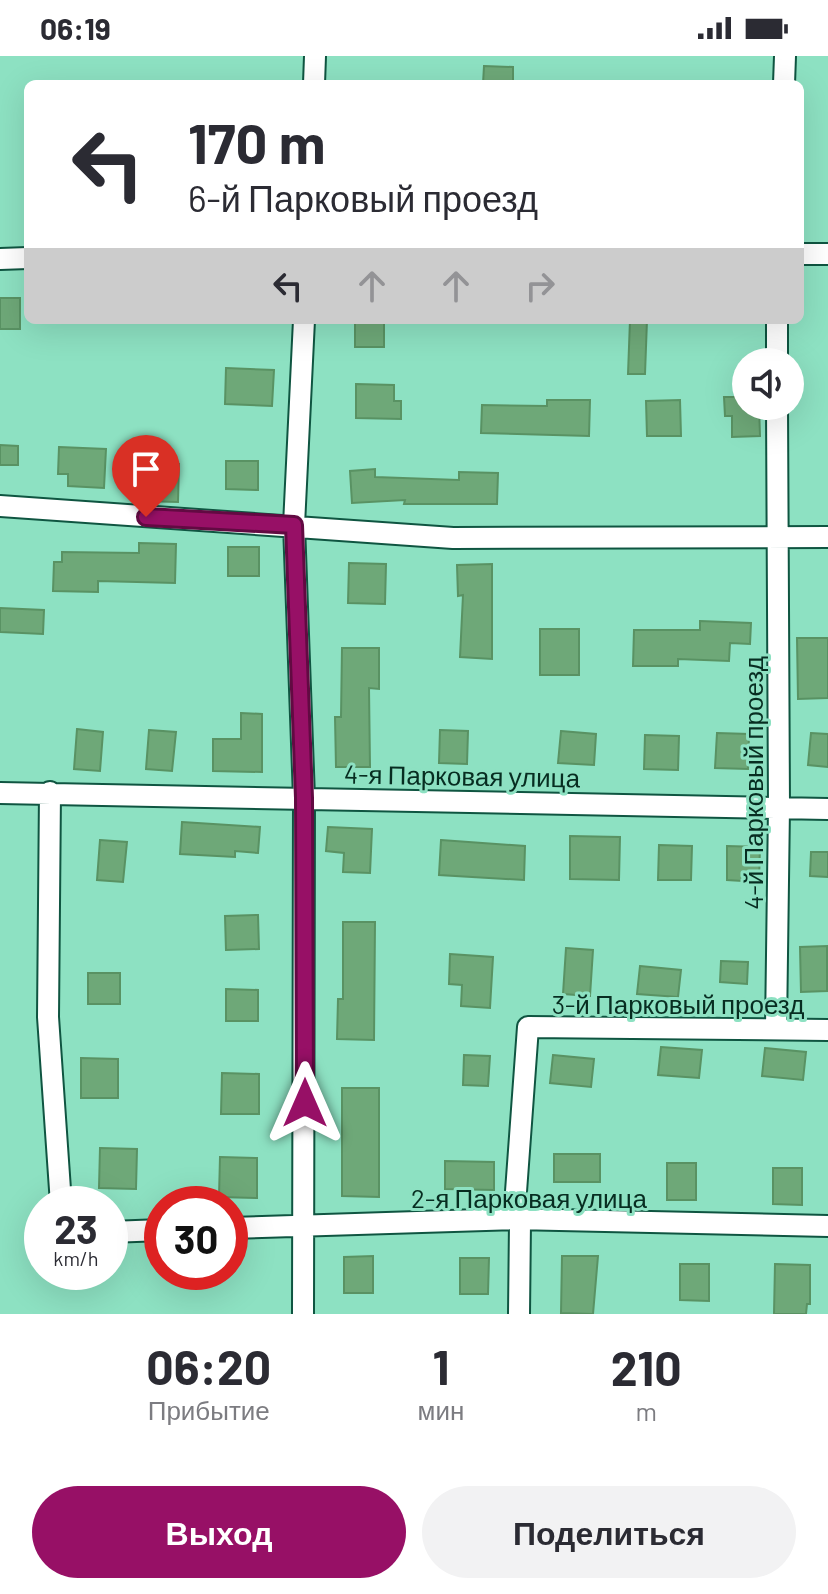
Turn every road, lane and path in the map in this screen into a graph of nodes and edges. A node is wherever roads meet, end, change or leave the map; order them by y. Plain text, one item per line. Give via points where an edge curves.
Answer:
1 (315, 56) edge
2 (785, 56) edge
3 (314, 80) edge
4 (784, 80) edge
5 (804, 254) edge
6 (828, 254) edge
7 (24, 258) edge
8 (0, 259) edge
9 (304, 324) edge
10 (777, 324) edge
11 (777, 348) edge
12 (777, 420) edge
13 (0, 506) edge
14 (294, 525) junction
15 (777, 537) junction
16 (828, 537) edge
17 (50, 792) junction
18 (0, 793) edge
19 (304, 798) junction
20 (779, 807) junction
21 (828, 809) edge
22 (776, 1029) junction
23 (828, 1030) edge
24 (60, 1186) edge
25 (517, 1220) junction
26 (305, 1225) junction
27 (828, 1226) edge
28 (248, 1227) edge
29 (303, 1314) edge
30 (519, 1314) edge

1 - 3 street
2 - 4 street
5 - 6 street
7 - 8 street
9 - 14 street
10 - 11 street
12 - 15 street, 4-й Парковый проезд
13 - 14 street
14 - 15 street via 453,538
14 - 19 street
15 - 16 street
15 - 20 street, 4-й Парковый проезд
17 - 18 street, 4-я Парковая улица
17 - 19 street, 4-я Парковая улица
17 - 24 street via 48,1017
19 - 20 street, 4-я Парковая улица
19 - 26 street
20 - 21 street, 4-я Парковая улица
20 - 22 street, 4-й Парковый проезд
22 - 23 street, 3-й Парковый проезд
22 - 25 street, 3-й Парковый проезд via 528,1027
25 - 26 street, 2-я Парковая улица
25 - 27 street, 2-я Парковая улица
25 - 30 street
26 - 28 street, 2-я Парковая улица
26 - 29 street

